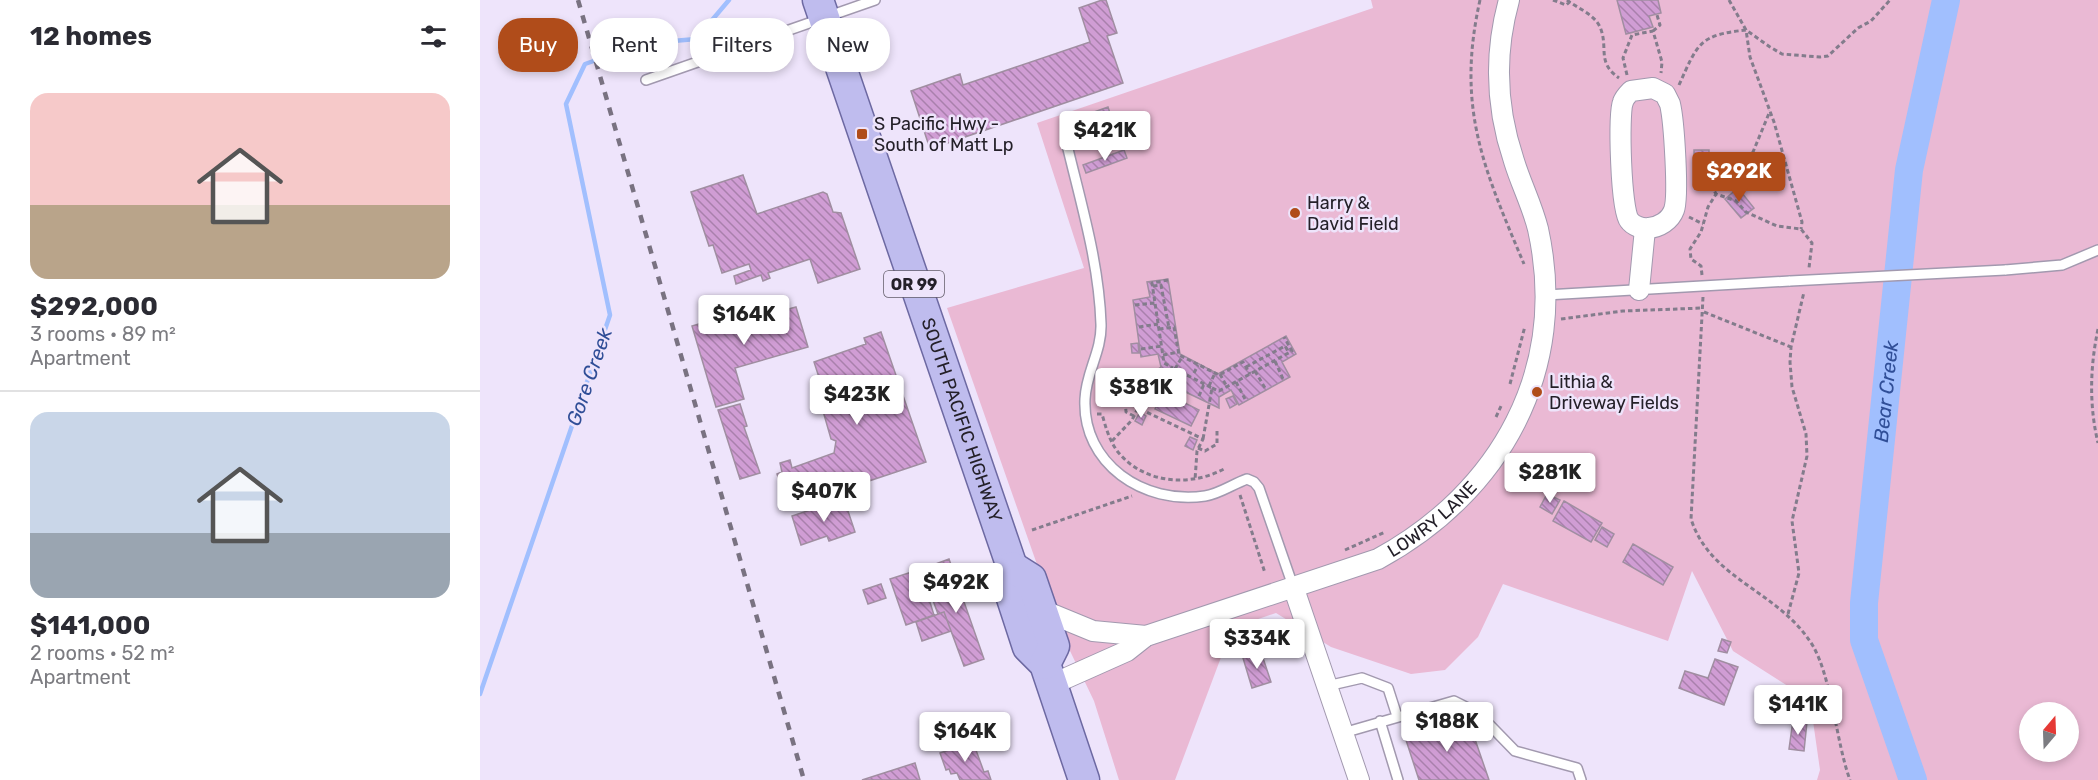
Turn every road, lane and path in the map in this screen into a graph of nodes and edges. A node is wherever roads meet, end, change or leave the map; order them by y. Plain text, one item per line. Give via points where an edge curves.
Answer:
1 (875, 0) edge
2 (1480, 0) edge
3 (1509, 0) edge
4 (1553, 0) edge
5 (1729, 0) edge
6 (1890, 0) edge
7 (1570, 1) edge
8 (1561, 2) edge
9 (821, 9) edge
10 (1657, 15) dead end
11 (1746, 30) junction
12 (1653, 31) junction
13 (646, 80) dead end
14 (1630, 87) junction
15 (1665, 94) junction
16 (1770, 111) junction
17 (1068, 149) dead end
18 (1673, 157) junction
19 (1701, 157) junction
20 (1718, 159) junction
21 (1724, 160) junction
22 (1712, 168) junction
23 (1705, 173) junction
24 (1716, 194) junction
25 (1687, 216) dead end
26 (1703, 224) junction
27 (1645, 229) junction
28 (1801, 229) junction
29 (2098, 250) edge
30 (1525, 266) dead end
31 (1809, 270) dead end
32 (1702, 273) dead end
33 (1168, 280) dead end
34 (1152, 286) junction
35 (1805, 289) dead end
36 (1639, 290) junction
37 (1545, 295) junction
38 (1703, 301) dead end
39 (1155, 304) junction
40 (1164, 304) junction
41 (1135, 305) dead end
42 (1704, 310) junction
43 (1526, 318) dead end
44 (1557, 320) dead end
45 (1158, 324) junction
46 (1139, 327) dead end
47 (1169, 328) junction
48 (2098, 329) edge
49 (1159, 330) junction
50 (1284, 337) dead end
51 (1162, 346) junction
52 (1791, 347) junction
53 (1142, 349) dead end
54 (1179, 352) junction
55 (1289, 353) junction
56 (1163, 355) junction
57 (1266, 356) junction
58 (1182, 357) junction
59 (1273, 362) junction
60 (1198, 365) junction
61 (1246, 367) junction
62 (1174, 368) junction
63 (1180, 371) junction
64 (1256, 371) junction
65 (1194, 373) dead end
66 (1215, 373) junction
67 (1220, 374) junction
68 (1250, 374) junction
69 (1283, 379) dead end
70 (1236, 382) junction
71 (1173, 384) dead end
72 (1204, 384) junction
73 (1210, 387) junction
74 (1227, 387) junction
75 (1265, 388) dead end
76 (1137, 389) dead end
77 (1199, 396) dead end
78 (1245, 399) dead end
79 (1138, 408) junction
80 (1085, 416) junction
81 (1134, 416) junction
82 (1495, 420) dead end
83 (1217, 429) dead end
84 (1203, 439) junction
85 (1111, 441) junction
86 (2098, 443) edge
87 (1198, 448) junction
88 (1224, 469) dead end
89 (1145, 472) junction
90 (1195, 480) junction
91 (1138, 487) junction
92 (1239, 493) dead end
93 (1032, 530) dead end
94 (1387, 531) dead end
95 (1340, 552) dead end
96 (1012, 567) junction
97 (1264, 573) dead end
98 (1294, 589) junction
99 (1042, 610) junction
100 (1787, 614) junction
101 (1146, 636) junction
102 (1049, 674) junction
103 (1327, 686) junction
104 (1397, 716) junction
105 (1380, 721) junction
106 (1343, 733) junction
107 (1084, 780) edge
108 (1359, 780) edge
109 (1398, 780) edge
110 (1581, 780) edge
111 (1850, 780) edge

1 - 9 lane
2 - 30 path via 1469,74 1474,122 1480,152
3 - 37 street, LOWRY LANE via 1500,41 1498,89 1507,139 1538,230
4 - 8 path
5 - 11 path
6 - 11 path via 1828,57 1782,54
7 - 8 path via 1566,5
7 - 14 path via 1600,26 1606,65
9 - 13 lane
9 - 96 main road, SOUTH PACIFIC HIGHWAY / OR 99
10 - 12 path via 1659,27
11 - 15 path via 1715,33 1699,46 1679,85
11 - 16 path via 1750,57
12 - 14 path via 1632,35 1628,43 1623,58
12 - 15 path via 1662,62
14 - 15 street
14 - 27 street via 1622,107 1622,200 1627,218
15 - 18 street
16 - 21 path via 1753,152 1747,157
16 - 28 path via 1798,205
17 - 80 lane via 1092,246 1101,323 1099,347 1086,381
18 - 19 path
18 - 27 street via 1674,210 1657,227
19 - 20 path
19 - 23 path
20 - 21 path
20 - 22 path
21 - 22 path via 1727,166 1723,173
22 - 23 path
23 - 24 path
24 - 26 path
24 - 28 path via 1736,201 1746,212 1777,226
25 - 26 path
26 - 32 path via 1689,253
27 - 36 street
28 - 31 path via 1812,243
29 - 36 lane, bridge via 2062,265 2006,270
33 - 34 path
34 - 39 path
34 - 40 path via 1161,285
35 - 52 path
36 - 37 lane
37 - 98 street, LOWRY LANE via 1545,322 1529,390 1508,437 1472,489 1407,543 1378,559
38 - 42 path
39 - 40 path
39 - 41 path
39 - 45 path
40 - 47 path
42 - 44 path via 1623,311
42 - 52 path
42 - 100 path via 1691,519 1711,558
43 - 82 path via 1510,384
45 - 46 path
45 - 49 path
47 - 49 path
47 - 54 path via 1174,327
48 - 86 path via 2091,381
49 - 51 path
50 - 55 path via 1292,351
51 - 53 path
51 - 56 path
52 - 100 path via 1792,387 1802,415 1807,456 1792,521 1799,573
54 - 56 path
54 - 58 path
55 - 57 path via 1285,346
55 - 59 path
56 - 62 path via 1164,363
57 - 59 path
57 - 61 path
58 - 60 path
58 - 62 path
59 - 64 path
59 - 69 path
60 - 65 path
60 - 66 path
61 - 67 path via 1243,362
61 - 68 path
62 - 63 path
62 - 79 path
63 - 71 path
63 - 72 path
64 - 68 path
64 - 75 path
66 - 67 path
66 - 73 path
67 - 74 path
68 - 70 path
70 - 74 path
70 - 78 path
72 - 73 path
72 - 77 path
73 - 74 path via 1219,391
73 - 84 path
76 - 81 path via 1125,398 1126,412
79 - 81 path
79 - 84 path
80 - 85 path via 1102,414
80 - 91 lane via 1095,448 1122,477
81 - 85 path
83 - 87 path via 1217,444 1205,451
84 - 87 path
85 - 89 path via 1126,461
87 - 90 path
88 - 90 path
89 - 90 path via 1176,481
89 - 91 path
91 - 93 path via 1134,495
91 - 98 lane via 1169,497 1188,498 1208,496 1247,479 1254,482
92 - 97 path
94 - 95 path
96 - 99 main road, SOUTH PACIFIC HIGHWAY / OR 99 via 1031,579
96 - 102 main road, SOUTH PACIFIC HIGHWAY / OR 99 via 1011,595 1028,647
98 - 101 street, LOWRY LANE
98 - 103 street
99 - 101 street, LOWRY LANE via 1093,631
99 - 102 main road, SOUTH PACIFIC HIGHWAY / OR 99 via 1054,646
100 - 111 path via 1815,648
101 - 102 street, LOWRY LANE via 1127,651
102 - 107 main road, SOUTH PACIFIC HIGHWAY / OR 99
103 - 104 lane via 1362,678 1388,688
103 - 106 street
104 - 105 lane
104 - 110 lane via 1454,701 1478,713 1515,751 1577,768
105 - 106 lane
105 - 109 lane
106 - 108 street

